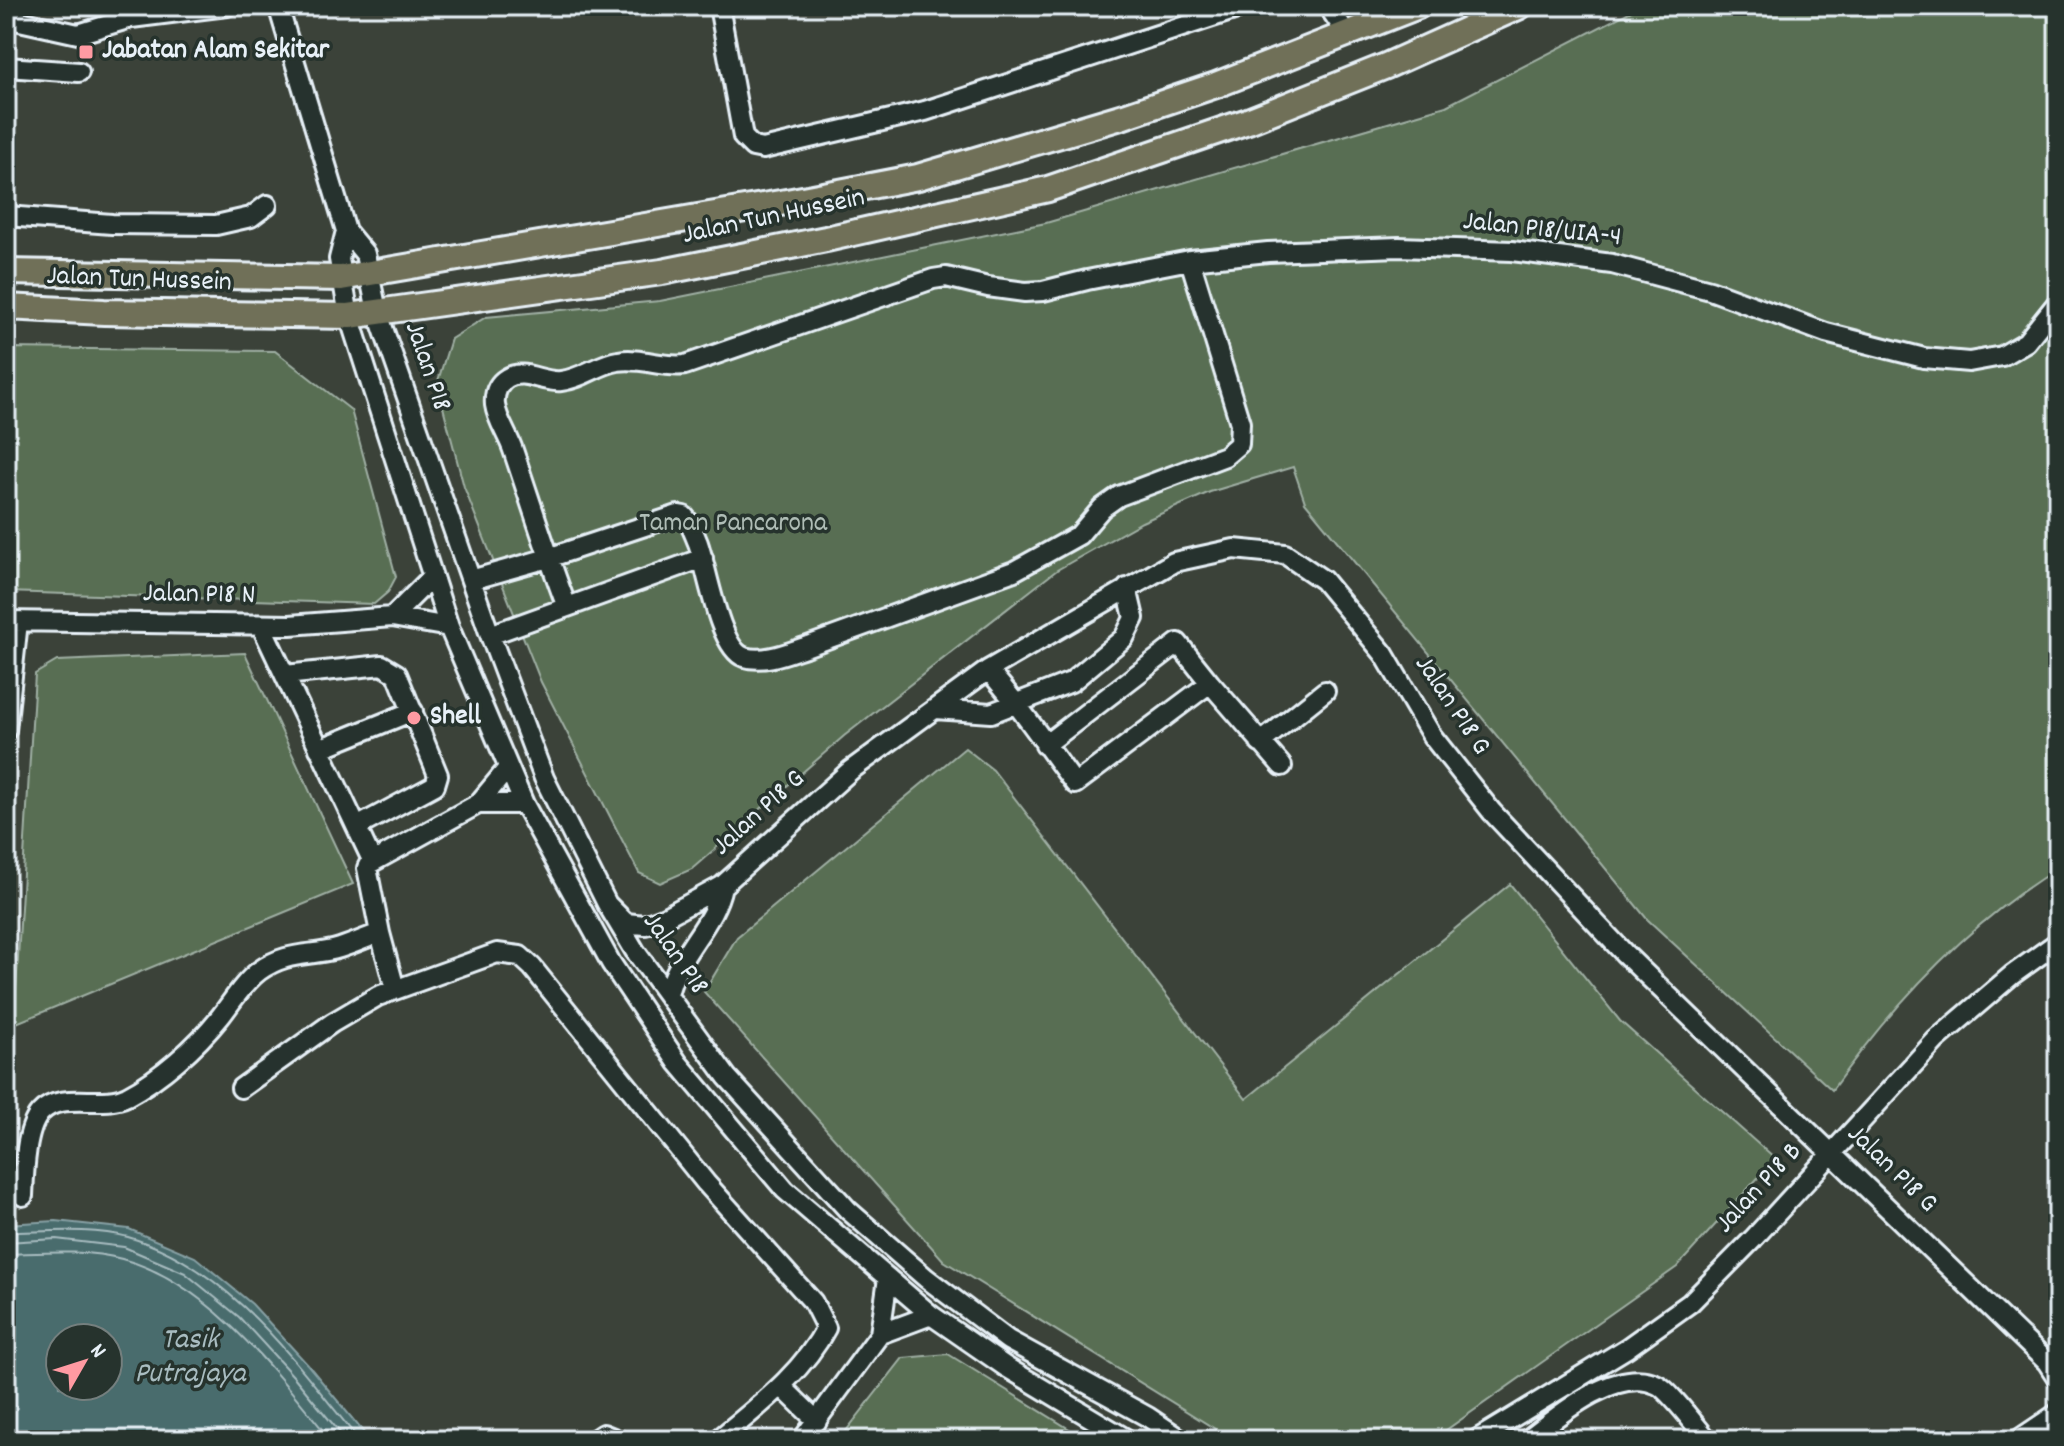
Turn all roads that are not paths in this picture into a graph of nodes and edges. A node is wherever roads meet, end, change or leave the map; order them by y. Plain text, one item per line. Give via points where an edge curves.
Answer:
1 (227, 6) edge
2 (278, 6) edge
3 (719, 6) edge
4 (1246, 6) edge
5 (1418, 6) edge
6 (1520, 6) edge
7 (1331, 7) edge
8 (6, 17) edge
9 (1347, 34) junction
10 (6, 67) edge
11 (79, 72) dead end
12 (267, 205) dead end
13 (6, 216) edge
14 (346, 231) junction
15 (1190, 260) junction
16 (6, 272) edge
17 (369, 274) junction
18 (341, 278) junction
19 (2058, 302) edge
20 (6, 307) edge
21 (377, 311) junction
22 (349, 316) junction
23 (548, 558) junction
24 (703, 558) junction
25 (432, 577) junction
26 (471, 580) junction
27 (1127, 588) junction
28 (567, 607) junction
29 (392, 617) junction
30 (12, 621) edge
31 (261, 625) junction
32 (449, 627) junction
33 (490, 635) junction
34 (988, 670) junction
35 (285, 675) junction
36 (1210, 683) junction
37 (1325, 691) dead end
38 (1019, 704) junction
39 (935, 709) junction
40 (413, 711) junction
41 (6, 730) edge
42 (1260, 743) junction
43 (1045, 745) junction
44 (319, 749) junction
45 (1282, 766) dead end
46 (508, 768) junction
47 (478, 804) junction
48 (524, 804) junction
49 (357, 827) junction
50 (369, 864) junction
51 (722, 886) junction
52 (607, 904) junction
53 (380, 933) junction
54 (2058, 942) edge
55 (395, 989) junction
56 (668, 995) junction
57 (241, 1088) dead end
58 (1833, 1152) junction
59 (23, 1196) dead end
60 (888, 1278) junction
61 (931, 1315) junction
62 (880, 1334) junction
63 (2052, 1364) edge
64 (2058, 1379) edge
65 (781, 1386) junction
66 (1559, 1388) junction
67 (1571, 1405) junction
68 (2058, 1413) edge
69 (817, 1421) junction
70 (594, 1440) edge
71 (618, 1440) edge
72 (718, 1440) edge
73 (802, 1440) edge
74 (1128, 1440) edge
75 (1182, 1440) edge
76 (1476, 1440) edge
77 (1527, 1440) edge
78 (1708, 1440) edge
79 (2018, 1440) edge

1 - 8 street via 131,18 78,34
2 - 14 street
3 - 4 street via 743,137 763,149 925,111
5 - 9 main road, Jalan Tun Hussein
6 - 21 main road, Jalan Tun Hussein via 1248,121 1048,189 662,272
7 - 9 street
9 - 17 main road, Jalan Tun Hussein via 1124,116 918,177
10 - 11 street
12 - 13 street via 251,217 216,225
14 - 17 street, Jalan P18 via 365,254
14 - 18 street, Jalan P18
15 - 19 street, Jalan P18/UIA-4 via 1399,247 1583,260 1710,290 1826,333 1924,358 1969,362 2002,356 2026,342
15 - 23 street, Jalan P18/UIA-4 via 1043,291 933,279 685,365 619,361 556,382 513,376 499,385 497,414
15 - 24 street via 1240,423 1234,451 1119,496 1079,535 1014,571 779,656 753,659 731,647
16 - 18 main road, Jalan Tun Hussein
17 - 18 main road, Jalan Tun Hussein
17 - 21 street, Jalan P18
18 - 22 street, Jalan P18
20 - 22 main road, Jalan Tun Hussein
21 - 22 main road, Jalan Tun Hussein
21 - 26 street, Jalan P18
22 - 25 street, Jalan P18
23 - 24 street via 678,515 689,520
23 - 26 street
23 - 28 street
24 - 28 street
25 - 29 street
25 - 32 street, Jalan P18
26 - 33 street, Jalan P18
27 - 34 street, Jalan P18 G
27 - 38 street via 1134,618 1124,638 1071,682
27 - 58 street, Jalan P18 G via 1174,562 1234,549 1285,554 1323,580 1384,654 1432,736 1492,812 1624,953
28 - 33 street
29 - 31 street, Jalan P18 N
29 - 32 street, Jalan P18 N
30 - 31 street, Jalan P18 N
30 - 41 street
31 - 35 street
32 - 46 street, Jalan P18
33 - 52 street, Jalan P18 via 544,778
34 - 38 street
34 - 39 street, Jalan P18 G
35 - 40 street via 382,665 397,674
35 - 44 street
36 - 42 street
36 - 43 street via 1075,784
36 - 43 street via 1178,643
37 - 42 street
38 - 39 street via 991,713
38 - 43 street
39 - 51 street, Jalan P18 G via 851,770
40 - 44 street
40 - 49 street via 437,780
42 - 45 street
44 - 49 street
46 - 47 street
46 - 48 street, Jalan P18
47 - 48 street
47 - 50 street
48 - 60 street, Jalan P18 via 611,963 678,1063 785,1190
49 - 50 street
50 - 53 street
51 - 52 street, Jalan P18 G via 645,925 626,923
51 - 56 street, Jalan P18 G via 714,909 676,967
52 - 56 street, Jalan P18
53 - 55 street
53 - 59 street via 337,950 279,959 258,972 196,1044 125,1097 50,1105 31,1130
54 - 58 street, Jalan P18 B via 1936,1040
55 - 57 street via 332,1023
55 - 65 street via 497,953 520,956 532,967 706,1183 813,1302 826,1328
56 - 75 street, Jalan P18 via 727,1077 848,1210 926,1278 1008,1340
58 - 63 street, Jalan P18 G
58 - 66 street, Jalan P18 B via 1690,1303
60 - 61 street, Jalan P18
60 - 62 street
61 - 62 street
61 - 74 street, Jalan P18
62 - 69 street
63 - 64 street, Jalan P18 G
65 - 69 street
65 - 72 street
66 - 67 street
66 - 76 street, Jalan P18 B
67 - 77 street
67 - 78 street via 1623,1383 1660,1385
68 - 79 street
69 - 73 street
70 - 71 street via 603,1434

